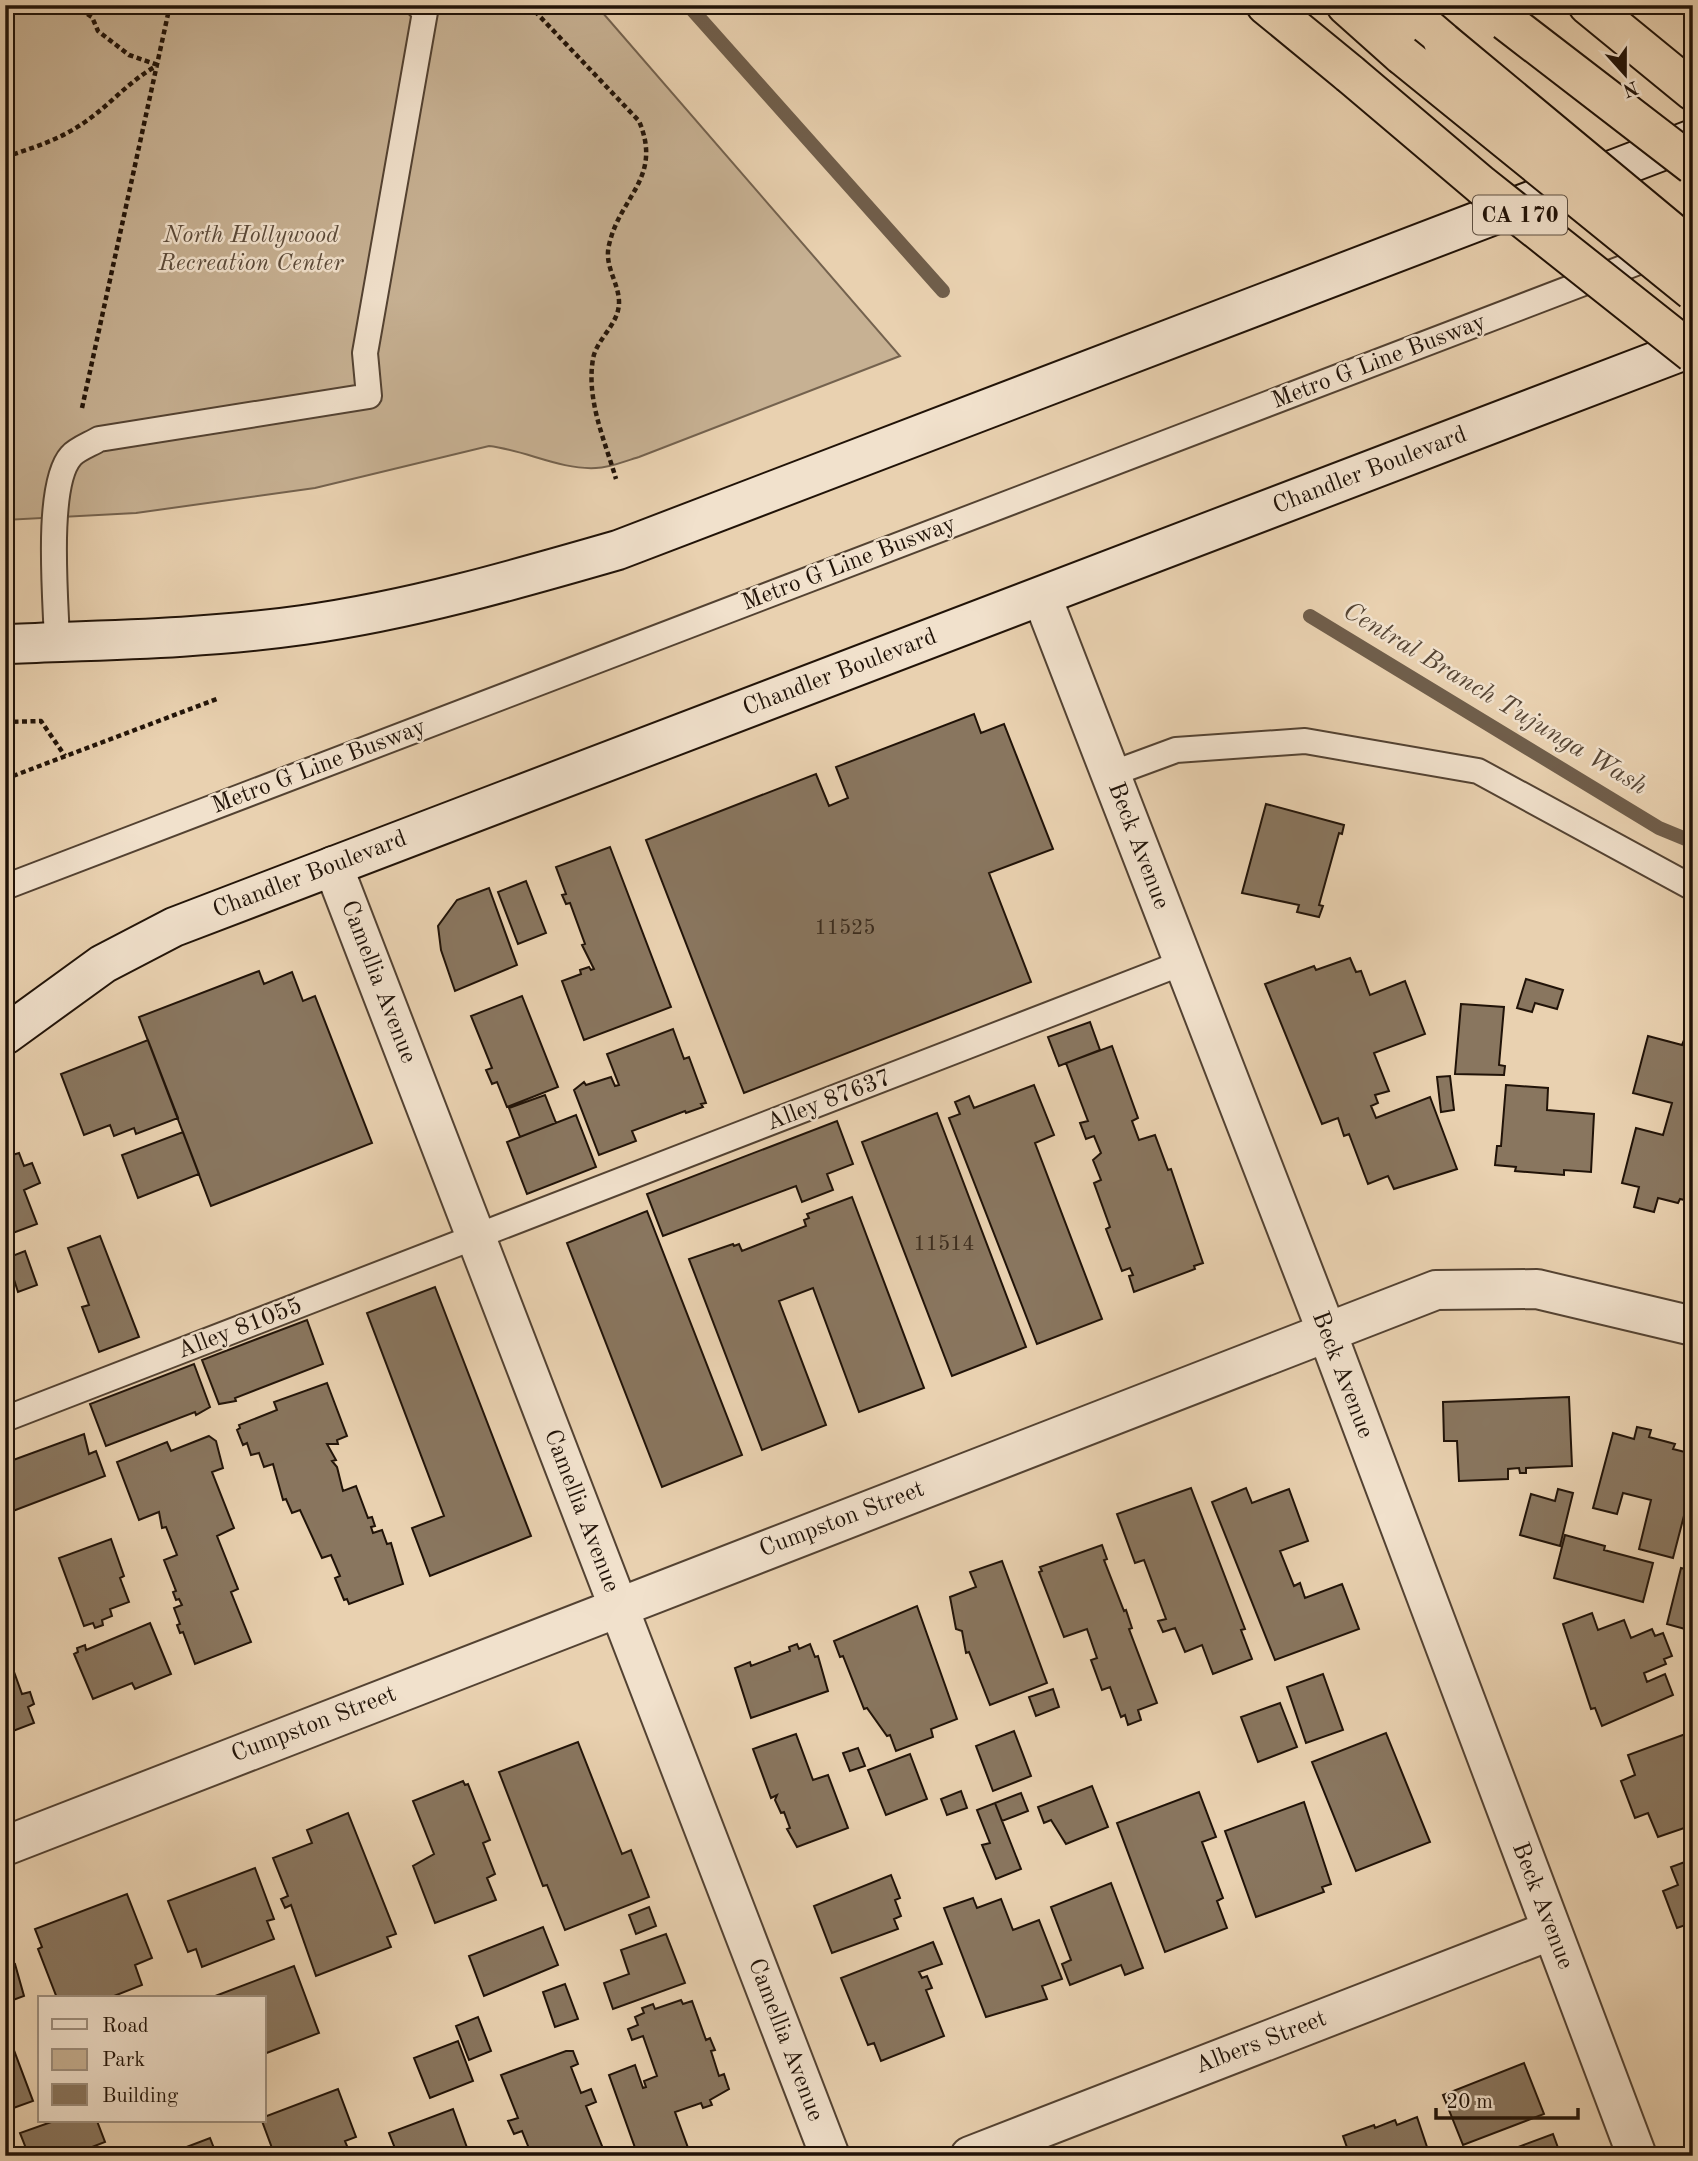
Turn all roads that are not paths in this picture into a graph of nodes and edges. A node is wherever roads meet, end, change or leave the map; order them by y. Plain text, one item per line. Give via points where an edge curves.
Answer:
1 (418, 5) edge
2 (1266, 5) edge
3 (1346, 5) edge
4 (1400, 5) edge
5 (1588, 5) edge
6 (1497, 13) edge
7 (1693, 91) edge
8 (1693, 139) edge
9 (1693, 165) edge
10 (1693, 242) edge
11 (1693, 250) edge
12 (1693, 291) edge
13 (1693, 347) edge
14 (1693, 353) edge
15 (1042, 597) junction
16 (57, 642) junction
17 (5, 644) edge
18 (1111, 774) junction
19 (333, 866) junction
20 (5, 887) edge
21 (1693, 888) edge
22 (1182, 963) junction
23 (5, 1035) edge
24 (476, 1239) junction
25 (1693, 1326) edge
26 (1325, 1330) junction
27 (5, 1419) edge
28 (618, 1607) junction
29 (5, 1846) edge
30 (1552, 1930) junction
31 (830, 2156) edge
32 (970, 2156) edge
33 (1637, 2156) edge

1 - 16 lane via 425,12 365,352 369,396 99,439 71,456 60,481 54,526
2 - 14 highway, CA 170, bridge via 1481,185
3 - 12 highway, bridge
4 - 11 highway, bridge
5 - 7 highway
6 - 9 highway, bridge
8 - 16 street via 618,550 446,598 303,625 196,636
10 - 20 lane, Metro G Line Busway
13 - 15 street, Chandler Boulevard
15 - 18 street, Beck Avenue
15 - 19 street, Chandler Boulevard
16 - 17 street
18 - 21 lane via 1176,750 1305,741 1478,771
18 - 22 street, Beck Avenue
19 - 23 street, Chandler Boulevard via 174,927 103,964
19 - 24 street, Camellia Avenue
22 - 24 lane, Alley 87637
22 - 26 street, Beck Avenue
24 - 27 lane, Alley 81055
24 - 28 street, Camellia Avenue
25 - 26 street, Cumpston Street via 1537,1289 1474,1289 1436,1290
26 - 28 street, Cumpston Street
26 - 30 street, Beck Avenue
28 - 29 street, Cumpston Street
28 - 31 street, Camellia Avenue
30 - 32 street, Albers Street
30 - 33 street, Beck Avenue

